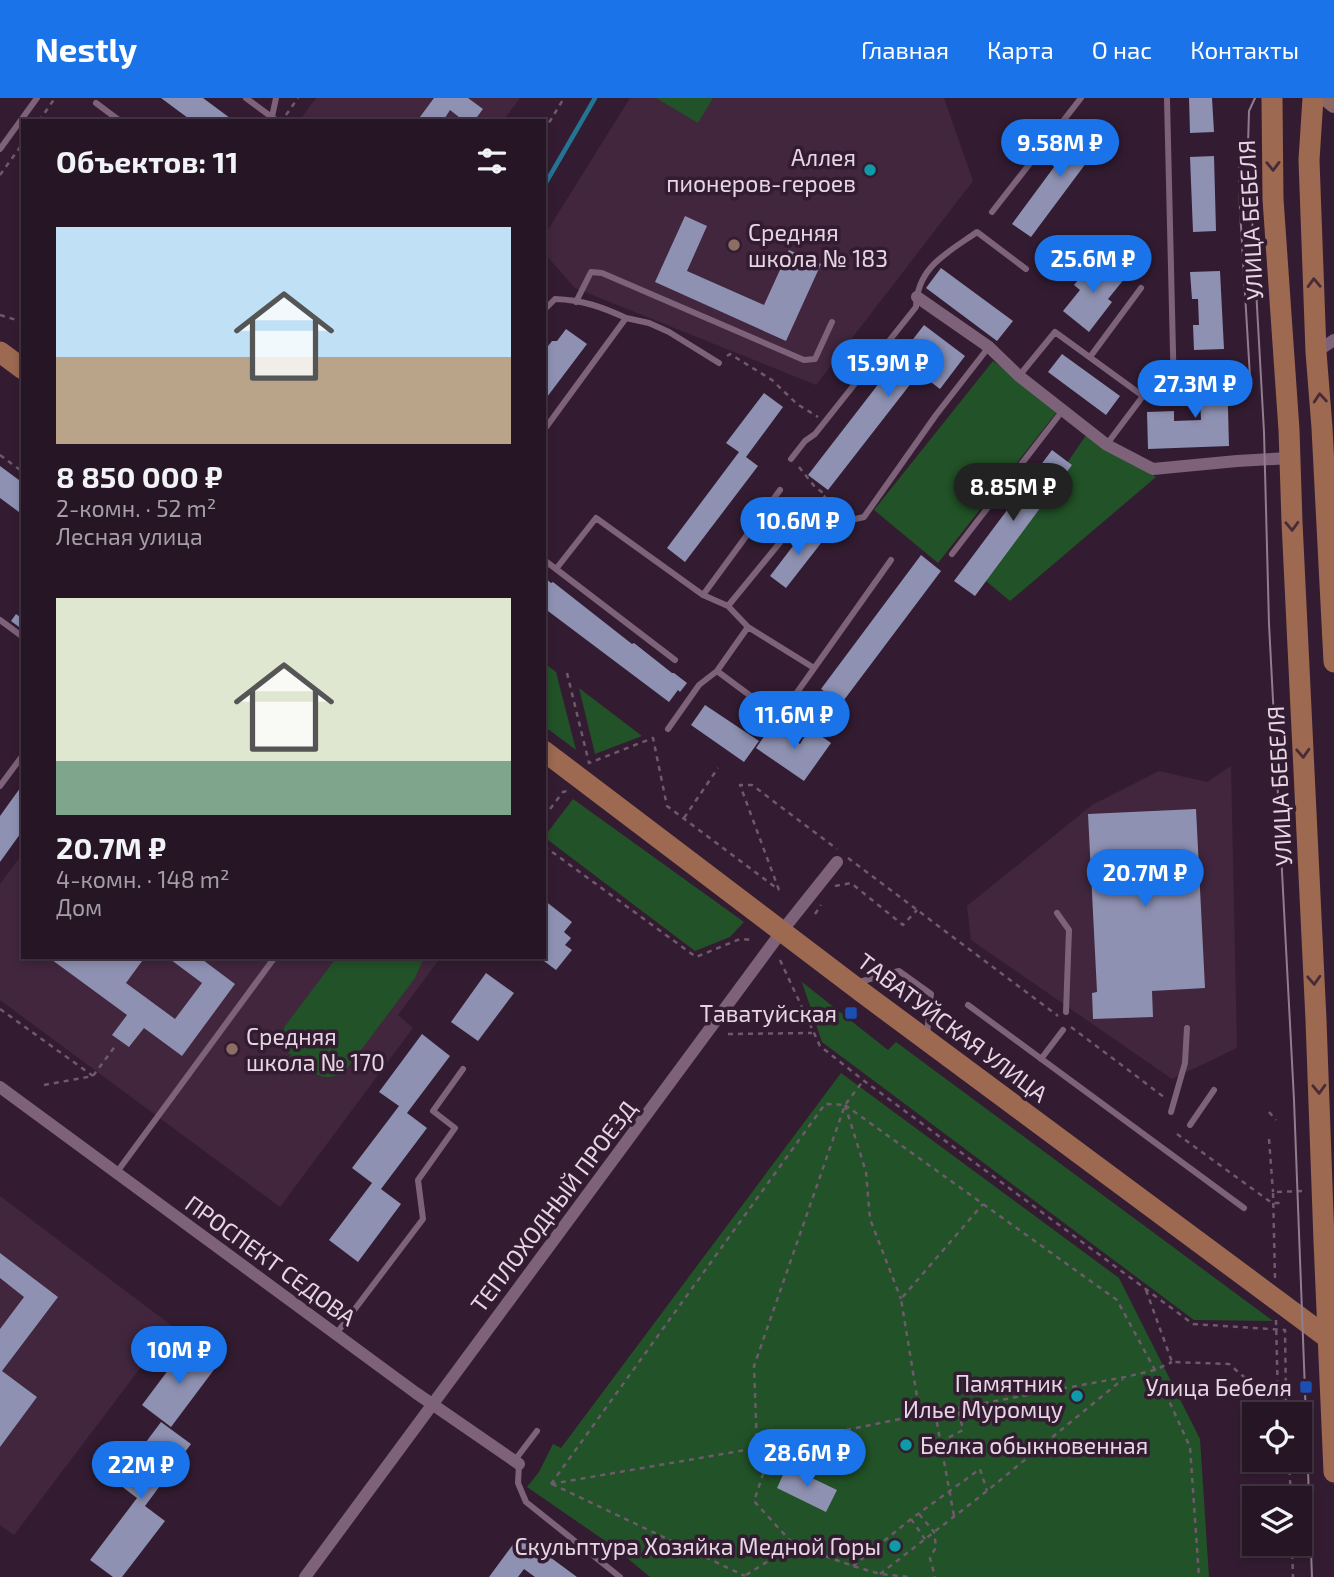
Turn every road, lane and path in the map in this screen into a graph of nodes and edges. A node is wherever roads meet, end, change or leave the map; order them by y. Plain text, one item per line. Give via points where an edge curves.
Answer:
1 (37, 98) edge
2 (55, 98) edge
3 (246, 98) edge
4 (276, 98) edge
5 (298, 98) edge
6 (564, 98) edge
7 (1081, 98) edge
8 (1272, 98) edge
9 (1313, 98) edge
10 (1327, 98) edge
11 (1167, 99) edge
12 (96, 103) dead end
13 (1334, 104) edge
14 (22, 119) edge
15 (39, 119) edge
16 (117, 119) edge
17 (276, 119) edge
18 (277, 119) edge
19 (278, 119) edge
20 (21, 120) edge
21 (546, 128) edge
22 (21, 146) edge
23 (0, 149) edge
24 (0, 175) edge
25 (992, 212) dead end
26 (1026, 269) dead end
27 (1141, 288) dead end
28 (917, 297) junction
29 (576, 302) junction
30 (546, 308) edge
31 (0, 315) edge
32 (626, 318) junction
33 (21, 321) edge
34 (832, 322) dead end
35 (1325, 346) edge
36 (989, 347) junction
37 (0, 352) edge
38 (1090, 358) junction
39 (719, 363) joint
40 (21, 368) edge
41 (1019, 376) junction
42 (1143, 396) junction
43 (1063, 410) junction
44 (825, 422) junction
45 (546, 427) edge
46 (1107, 444) junction
47 (0, 455) edge
48 (1290, 458) junction
49 (791, 459) joint
50 (21, 471) edge
51 (780, 489) dead end
52 (811, 514) junction
53 (952, 554) dead end
54 (891, 560) dead end
55 (546, 562) edge
56 (556, 569) junction
57 (703, 595) junction
58 (728, 606) junction
59 (0, 620) edge
60 (748, 627) junction
61 (21, 636) edge
62 (675, 660) dead end
63 (1334, 662) edge
64 (814, 668) junction
65 (717, 671) junction
66 (566, 673) dead end
67 (667, 729) dead end
68 (546, 753) edge
69 (21, 758) edge
70 (718, 768) dead end
71 (0, 786) edge
72 (569, 791) dead end
73 (546, 814) edge
74 (684, 818) junction
75 (546, 847) edge
76 (837, 862) dead end
77 (834, 886) dead end
78 (821, 905) dead end
79 (917, 910) junction
80 (815, 914) dead end
81 (1057, 914) dead end
82 (782, 931) junction
83 (752, 940) dead end
84 (274, 959) edge
85 (779, 960) dead end
86 (851, 984) junction
87 (968, 1005) dead end
88 (0, 1009) edge
89 (1063, 1015) joint
90 (1071, 1026) dead end
91 (1186, 1028) dead end
92 (1063, 1030) dead end
93 (814, 1033) junction
94 (728, 1034) dead end
95 (927, 1041) junction
96 (116, 1045) dead end
97 (1041, 1059) junction
98 (463, 1069) dead end
99 (93, 1076) junction
100 (863, 1080) junction
101 (44, 1085) dead end
102 (0, 1087) edge
103 (1214, 1090) dead end
104 (845, 1105) junction
105 (1172, 1108) joint
106 (1269, 1112) dead end
107 (1276, 1120) dead end
108 (1190, 1125) dead end
109 (1177, 1134) dead end
110 (1269, 1139) dead end
111 (117, 1172) junction
112 (1310, 1191) dead end
113 (1273, 1192) junction
114 (1283, 1203) dead end
115 (983, 1204) junction
116 (1244, 1209) dead end
117 (1275, 1284) dead end
118 (1146, 1289) junction
119 (901, 1299) junction
120 (1276, 1311) dead end
121 (336, 1334) junction
122 (1331, 1338) edge
123 (1172, 1362) junction
124 (1155, 1370) junction
125 (1125, 1377) junction
126 (1278, 1401) junction
127 (1286, 1401) joint
128 (432, 1404) junction
129 (958, 1408) junction
130 (934, 1412) junction
131 (920, 1415) junction
132 (537, 1431) dead end
133 (940, 1442) junction
134 (773, 1445) junction
135 (757, 1448) junction
136 (517, 1462) junction
137 (1334, 1472) edge
138 (551, 1484) junction
139 (950, 1491) junction
140 (987, 1491) junction
141 (919, 1514) junction
142 (954, 1516) junction
143 (911, 1519) junction
144 (934, 1532) junction
145 (925, 1539) junction
146 (794, 1545) junction
147 (1292, 1556) edge
148 (853, 1566) junction
149 (880, 1574) junction
150 (745, 1576) edge
151 (305, 1577) edge
152 (619, 1577) edge
153 (911, 1577) edge
154 (934, 1577) edge
155 (1199, 1577) edge
156 (1293, 1577) edge

1 - 14 lane
2 - 15 path
3 - 17 lane
4 - 18 lane
5 - 19 path
6 - 21 path
7 - 25 lane
8 -> 48 main road, УЛИЦА БЕБЕЛЯ via 1273,199
35 -> 9 main road via 1309,160
10 - 13 main road
11 - 42 lane via 1174,394
12 - 16 lane
20 - 23 lane
22 - 24 path
26 - 28 lane via 977,232 934,263 922,278
27 - 38 lane
28 - 36 street
28 - 44 lane via 916,307
29 - 30 lane via 555,299
29 - 32 lane via 601,306
29 - 34 lane via 591,272 602,273 804,360 815,359
31 - 33 path
32 - 39 lane via 659,327
32 - 45 lane
63 -> 35 main road via 1322,428
36 - 41 street
36 - 52 lane via 864,517 847,521
37 - 40 main road
38 - 41 lane via 1055,332
38 - 42 lane
39 - 44 path via 730,354
41 - 43 street
42 - 46 lane
43 - 46 street
43 - 53 lane
44 - 49 lane
46 - 48 street via 1153,469
47 - 50 path
48 -> 122 main road, УЛИЦА БЕБЕЛЯ
49 - 52 path via 826,495
51 - 57 lane
52 - 58 lane via 800,518
54 - 64 lane
55 - 56 lane
56 - 57 lane via 596,518
56 - 62 lane
57 - 58 lane
58 - 60 lane
59 - 61 lane
60 - 64 lane
60 - 65 lane
64 - 65 lane via 793,698 760,703
65 - 67 lane via 699,685
66 - 74 path via 589,763 653,738 667,806
68 - 82 main road, ТАВАТУЙСКАЯ УЛИЦА
69 - 71 lane
70 - 74 path
72 - 73 path via 563,792
74 - 79 path via 779,890 740,785 752,785
75 - 83 path via 696,957 740,939
76 - 82 street, ТЕПЛОХОДНЫЙ ПРОЕЗД
77 - 79 path via 852,883 903,925
78 - 80 path
79 - 89 path
81 - 89 lane via 1069,930
82 - 86 main road, ТАВАТУЙСКАЯ УЛИЦА
82 - 128 street, ТЕПЛОХОДНЫЙ ПРОЕЗД
84 - 111 lane
85 - 93 path
86 - 95 main road, ТАВАТУЙСКАЯ УЛИЦА
86 - 95 lane via 899,971 931,994
87 - 97 lane
88 - 99 path
90 - 105 path
91 - 105 lane via 1185,1063
92 - 97 lane
93 - 94 path
93 - 100 path via 820,1046
95 - 122 main road, ТАВАТУЙСКАЯ УЛИЦА
96 - 99 path
97 - 116 lane
98 - 121 lane via 433,1111 455,1128 418,1180 424,1219
99 - 101 path
100 - 104 path
100 - 118 path
102 - 111 street, ПРОСПЕКТ СЕДОВА
103 - 108 lane
104 - 115 path
104 - 119 path via 866,1172 870,1219
104 - 135 path via 754,1366
104 - 138 path via 825,1104
106 - 107 path
109 - 114 path via 1272,1203
110 - 113 path
111 - 121 street, ПРОСПЕКТ СЕДОВА
112 - 113 path
113 - 117 path
115 - 119 path
115 - 124 path via 1117,1300
118 - 123 path
118 - 127 path via 1194,1324 1285,1330
119 - 131 path
120 - 126 path
121 - 128 street, ПРОСПЕКТ СЕДОВА
122 - 137 main road, УЛИЦА БЕБЕЛЯ
123 - 124 path
123 - 126 path via 1229,1364 1272,1401
124 - 125 path
124 - 155 path via 1190,1447
125 - 129 path
125 - 140 path
126 - 127 path
128 - 136 street, ПРОСПЕКТ СЕДОВА
128 - 151 street, ТЕПЛОХОДНЫЙ ПРОЕЗД
129 - 130 path
129 - 133 path via 962,1430
130 - 131 path
130 - 133 path
131 - 134 path
132 - 136 lane
133 - 139 path
134 - 135 path
134 - 146 path via 754,1502
135 - 138 path
136 - 152 lane via 518,1483 526,1502
138 - 150 path
139 - 140 path via 980,1469
139 - 141 path
139 - 142 path
140 - 142 path
141 - 143 path
141 - 144 path
142 - 144 path
143 - 145 path
143 - 148 path
144 - 145 path
144 - 154 path via 936,1547 930,1558
145 - 149 path
146 - 148 path
146 - 150 path
147 - 156 path
148 - 149 path
149 - 153 path

